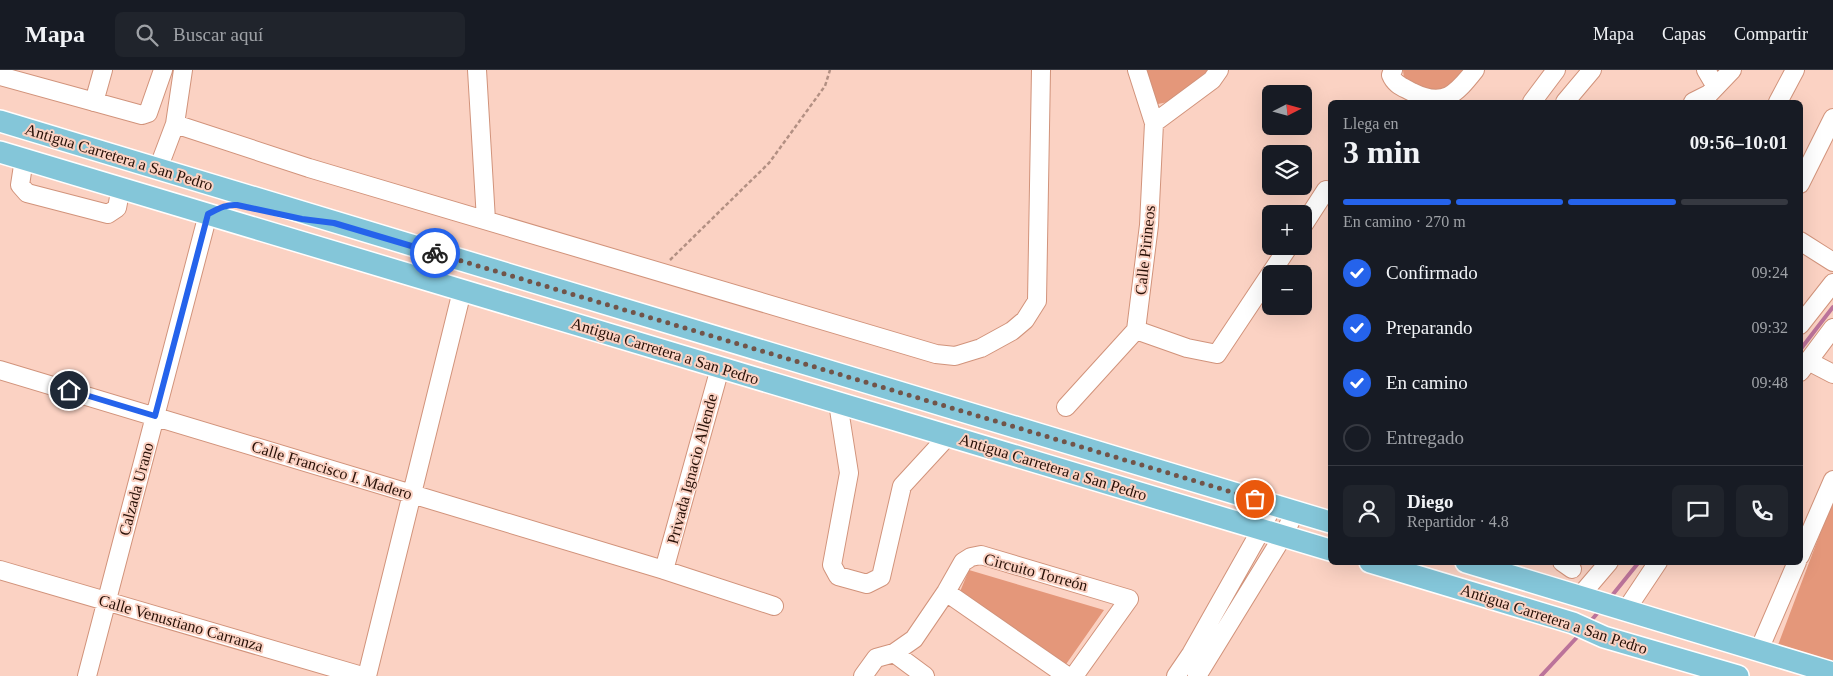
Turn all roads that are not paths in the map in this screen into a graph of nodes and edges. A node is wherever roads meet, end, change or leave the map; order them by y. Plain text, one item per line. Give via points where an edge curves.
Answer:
1 (103, 70) edge
2 (163, 70) edge
3 (183, 70) edge
4 (477, 70) edge
5 (1041, 70) edge
6 (1137, 70) edge
7 (1219, 70) edge
8 (1392, 70) edge
9 (1475, 70) edge
10 (1556, 70) edge
11 (1592, 70) edge
12 (1706, 70) edge
13 (1732, 70) edge
14 (1795, 70) edge
15 (11, 75) edge
16 (1716, 87) junction
17 (1534, 100) edge
18 (1567, 100) edge
19 (1697, 100) edge
20 (1779, 100) edge
21 (94, 102) junction
22 (1833, 118) edge
23 (0, 121) edge
24 (1154, 123) junction
25 (176, 124) junction
26 (0, 152) edge
27 (24, 159) junction
28 (158, 169) junction
29 (1803, 178) edge
30 (121, 187) junction
31 (1326, 190) dead end
32 (1312, 212) edge
33 (208, 214) junction
34 (486, 220) junction
35 (334, 223) junction
36 (1803, 243) edge
37 (1283, 255) edge
38 (1833, 262) edge
39 (1833, 283) edge
40 (462, 291) junction
41 (1803, 321) edge
42 (1833, 328) edge
43 (1136, 330) junction
44 (1804, 367) edge
45 (720, 368) junction
46 (0, 370) edge
47 (1833, 374) edge
48 (838, 403) junction
49 (1066, 406) dead end
50 (155, 416) junction
51 (948, 436) junction
52 (1833, 480) edge
53 (411, 494) junction
54 (1273, 504) junction
55 (1295, 512) junction
56 (1328, 521) edge
57 (1261, 530) junction
58 (1283, 536) junction
59 (1328, 549) edge
60 (1803, 549) edge
61 (1380, 565) edge
62 (1476, 565) edge
63 (1607, 565) edge
64 (1656, 565) edge
65 (1796, 565) edge
66 (0, 570) edge
67 (664, 570) junction
68 (946, 592) junction
69 (1588, 599) junction
70 (106, 601) junction
71 (774, 606) dead end
72 (1623, 609) junction
73 (1759, 650) junction
74 (894, 653) junction
75 (1833, 673) edge
76 (86, 676) edge
77 (362, 676) edge
78 (367, 676) edge
79 (863, 676) edge
80 (925, 676) edge
81 (1067, 676) edge
82 (1074, 676) edge
83 (1176, 676) edge
84 (1197, 676) edge
85 (1738, 676) edge

1 - 21 street
2 - 21 street via 148,113 137,115
3 - 25 street
4 - 34 street
5 - 34 street via 1037,301 1025,320 1012,330 981,348 955,356 936,354
6 - 24 street, Calle Pirineos
7 - 24 street via 1212,80
8 - 9 street via 1394,82 1425,98 1445,99 1460,89
10 - 17 street
11 - 18 street
12 - 16 street
13 - 16 street
14 - 20 street
15 - 21 street
16 - 19 street
22 - 29 street
23 - 28 main road, Antigua Carretera a San Pedro
24 - 43 street, Calle Pirineos via 1150,225
25 - 28 street
25 - 34 street via 309,168
26 - 27 main road, Antigua Carretera a San Pedro
27 - 30 main road, Antigua Carretera a San Pedro
27 - 30 street via 20,185 27,193 108,214 117,208
28 - 35 main road, Antigua Carretera a San Pedro
30 - 33 main road, Antigua Carretera a San Pedro
31 - 32 street
33 - 35 main road via 230,204
33 - 40 main road, Antigua Carretera a San Pedro
33 - 50 street, Calzada Urano
35 - 54 main road, Antigua Carretera a San Pedro
36 - 38 street
37 - 43 street via 1217,354 1187,348
39 - 41 street
40 - 45 main road, Antigua Carretera a San Pedro
40 - 53 street
42 - 44 street
43 - 49 street
44 - 47 street
45 - 48 main road, Antigua Carretera a San Pedro
45 - 67 street, Privada Ignacio Allende
46 - 50 street, Calle Francisco I. Madero
48 - 51 main road, Antigua Carretera a San Pedro
48 - 51 street via 849,473 832,565 838,576 867,584 881,577 902,486
50 - 53 street, Calle Francisco I. Madero
50 - 70 street, Calzada Urano
51 - 57 main road, Antigua Carretera a San Pedro
52 - 60 street
53 - 67 street, Calle Francisco I. Madero
53 - 78 street
54 - 55 main road, Antigua Carretera a San Pedro
54 - 57 street
55 - 56 main road, Antigua Carretera a San Pedro
55 - 58 street
57 - 58 main road, Antigua Carretera a San Pedro
57 - 83 street
58 - 59 main road, Antigua Carretera a San Pedro
58 - 84 street
61 - 85 main road, Antigua Carretera a San Pedro
62 - 69 main road, Antigua Carretera a San Pedro
63 - 69 street
64 - 72 street
65 - 73 street
66 - 70 street, Calle Venustiano Carranza
67 - 71 street, Calle Francisco I. Madero
68 - 74 street, Circuito Torreón via 914,639
68 - 81 street
68 - 82 street, Circuito Torreón via 963,562 981,555 1129,598
69 - 72 main road, Antigua Carretera a San Pedro
70 - 76 street, Calzada Urano
70 - 77 street, Calle Venustiano Carranza
72 - 73 main road, Antigua Carretera a San Pedro
73 - 75 main road, Antigua Carretera a San Pedro
74 - 79 street, Circuito Torreón via 876,658
74 - 80 street

